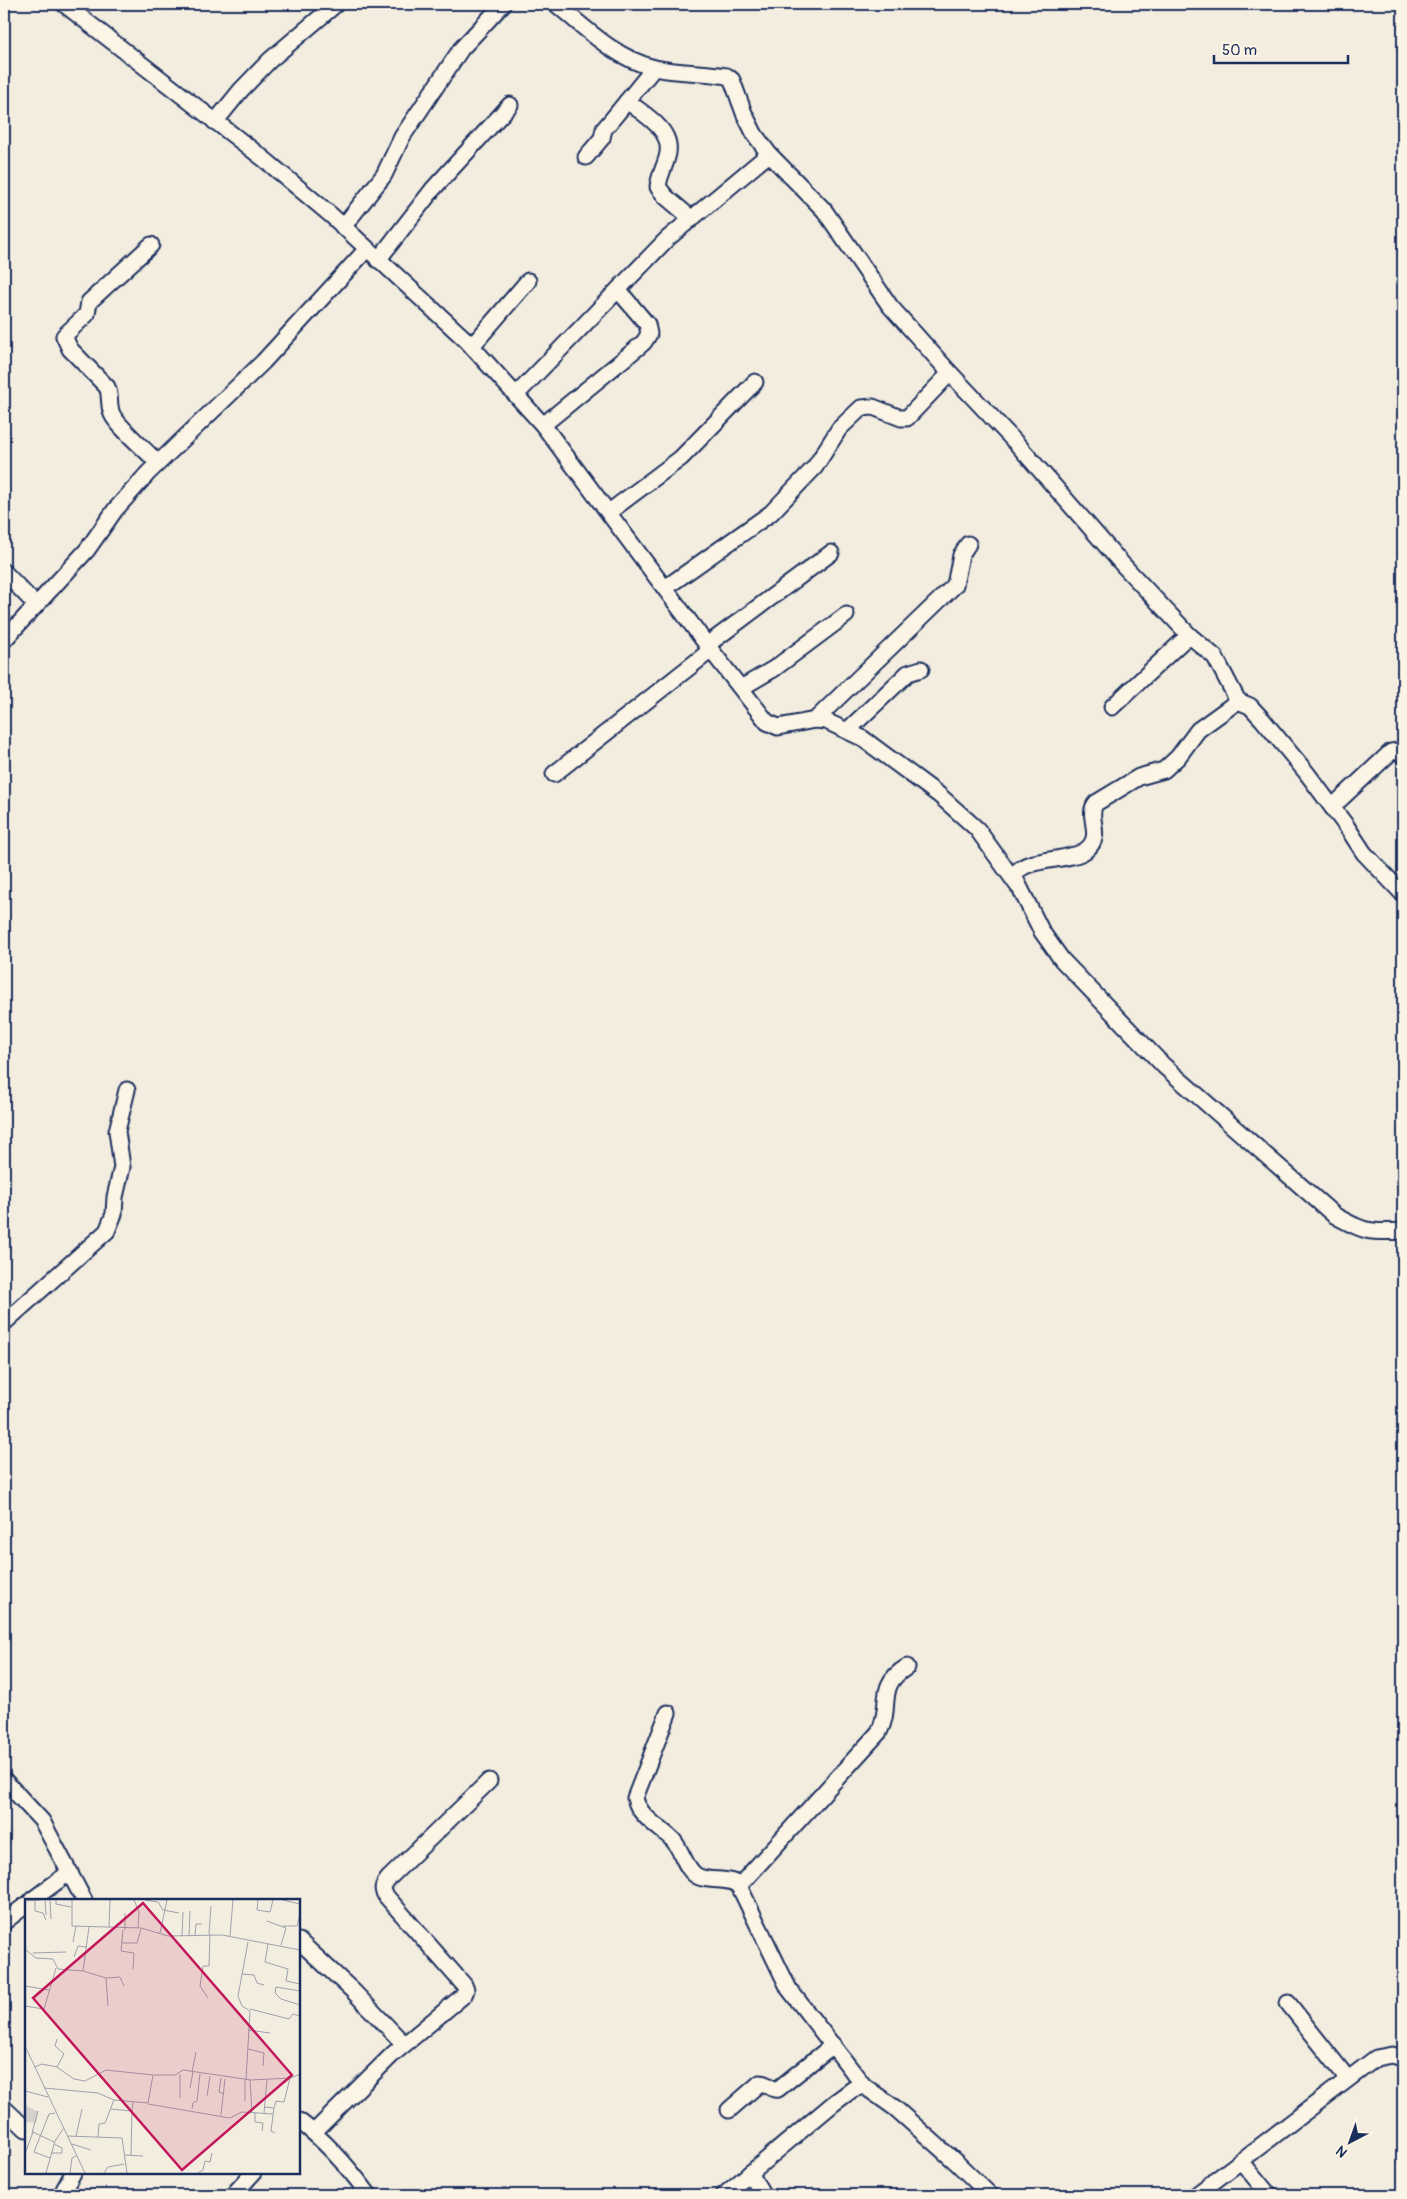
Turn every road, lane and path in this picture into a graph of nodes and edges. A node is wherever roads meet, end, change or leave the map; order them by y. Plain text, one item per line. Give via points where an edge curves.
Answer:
1 (64, 4) edge
2 (336, 4) edge
3 (502, 4) edge
4 (556, 4) edge
5 (654, 68) junction
6 (627, 101) junction
7 (510, 106) dead end
8 (215, 122) junction
9 (770, 154) junction
10 (586, 157) dead end
11 (692, 218) junction
12 (343, 227) junction
13 (151, 245) dead end
14 (372, 255) junction
15 (528, 281) dead end
16 (618, 290) junction
17 (472, 346) junction
18 (950, 374) junction
19 (755, 382) dead end
20 (517, 394) junction
21 (543, 425) junction
22 (158, 463) junction
23 (609, 512) junction
24 (968, 544) dead end
25 (831, 553) dead end
26 (4, 572) edge
27 (665, 588) junction
28 (36, 605) junction
29 (846, 615) dead end
30 (1189, 635) junction
31 (4, 640) edge
32 (708, 647) junction
33 (920, 669) dead end
34 (741, 688) junction
35 (1238, 701) junction
36 (1112, 708) dead end
37 (815, 720) junction
38 (848, 730) junction
39 (1402, 751) edge
40 (554, 774) dead end
41 (1332, 807) junction
42 (1018, 886) junction
43 (1403, 894) edge
44 (127, 1090) dead end
45 (1403, 1231) edge
46 (4, 1323) edge
47 (907, 1667) dead end
48 (668, 1712) dead end
49 (4, 1780) edge
50 (488, 1781) dead end
51 (70, 1872) junction
52 (739, 1886) junction
53 (33, 1899) edge
54 (84, 1899) edge
55 (25, 1906) edge
56 (4, 1922) edge
57 (300, 1942) edge
58 (1288, 2003) dead end
59 (404, 2044) junction
60 (833, 2045) junction
61 (1403, 2058) edge
62 (1348, 2079) junction
63 (864, 2086) junction
64 (4, 2108) edge
65 (729, 2110) dead end
66 (300, 2122) edge
67 (25, 2127) edge
68 (314, 2132) junction
69 (1242, 2161) junction
70 (750, 2173) junction
71 (72, 2174) edge
72 (252, 2174) edge
73 (61, 2195) edge
74 (233, 2195) edge
75 (369, 2195) edge
76 (724, 2195) edge
77 (763, 2195) edge
78 (990, 2195) edge
79 (1196, 2195) edge
80 (1269, 2195) edge

1 - 8 street
2 - 8 street via 270,60
3 - 12 street via 461,49 402,138 384,174
4 - 5 street via 604,44
5 - 6 street
5 - 9 street via 727,76 735,87 755,135
6 - 10 street
6 - 11 street via 665,133 668,154 658,187
7 - 14 street
8 - 12 street
9 - 11 street
9 - 18 street via 824,210 890,306
11 - 16 street
12 - 14 street
13 - 22 street via 88,303 86,314 64,336 70,349 107,387 114,418
14 - 17 street
14 - 22 street
15 - 17 street
16 - 20 street
16 - 21 street via 647,324 649,334 636,349
17 - 20 street
18 - 27 street via 907,418 873,407 861,408 839,429 815,467 771,513
18 - 30 street
19 - 23 street via 681,458
20 - 21 street
21 - 23 street
22 - 28 street via 115,510 87,550
23 - 27 street
24 - 37 street via 961,555 955,585
25 - 32 street
26 - 28 street
27 - 32 street
28 - 31 street
29 - 34 street via 775,668
30 - 35 street via 1215,657
30 - 36 street
32 - 34 street
32 - 40 street
33 - 38 street via 908,673
34 - 37 street via 772,726
35 - 41 street via 1250,706 1262,719
35 - 42 street via 1198,730 1164,770 1138,777 1096,803 1092,814 1096,833 1087,849 1078,855 1019,869 1014,876
37 - 38 street
38 - 42 street via 939,795 977,829
39 - 41 street via 1391,752
41 - 43 street via 1364,853
42 - 45 street via 1042,932 1062,960 1164,1066 1334,1215 1374,1233
44 - 46 street via 117,1130 122,1167 114,1197 112,1224
47 - 52 street via 896,1674 887,1688 885,1716 879,1732
48 - 52 street via 635,1798 636,1804 673,1840 698,1877 717,1882 730,1880
49 - 51 street via 42,1821
50 - 59 street via 383,1885 386,1896 466,1990
51 - 53 street
51 - 54 street
52 - 60 street via 789,1989
55 - 56 street
57 - 59 street
58 - 62 street
59 - 68 street
60 - 63 street
60 - 65 street via 778,2089 760,2083
61 - 62 street via 1392,2055 1376,2058
62 - 69 street
63 - 70 street via 853,2089 834,2103
63 - 78 street via 894,2108
64 - 67 street
66 - 68 street
68 - 75 street
69 - 79 street
69 - 80 street
70 - 76 street
70 - 77 street
71 - 73 street
72 - 74 street

